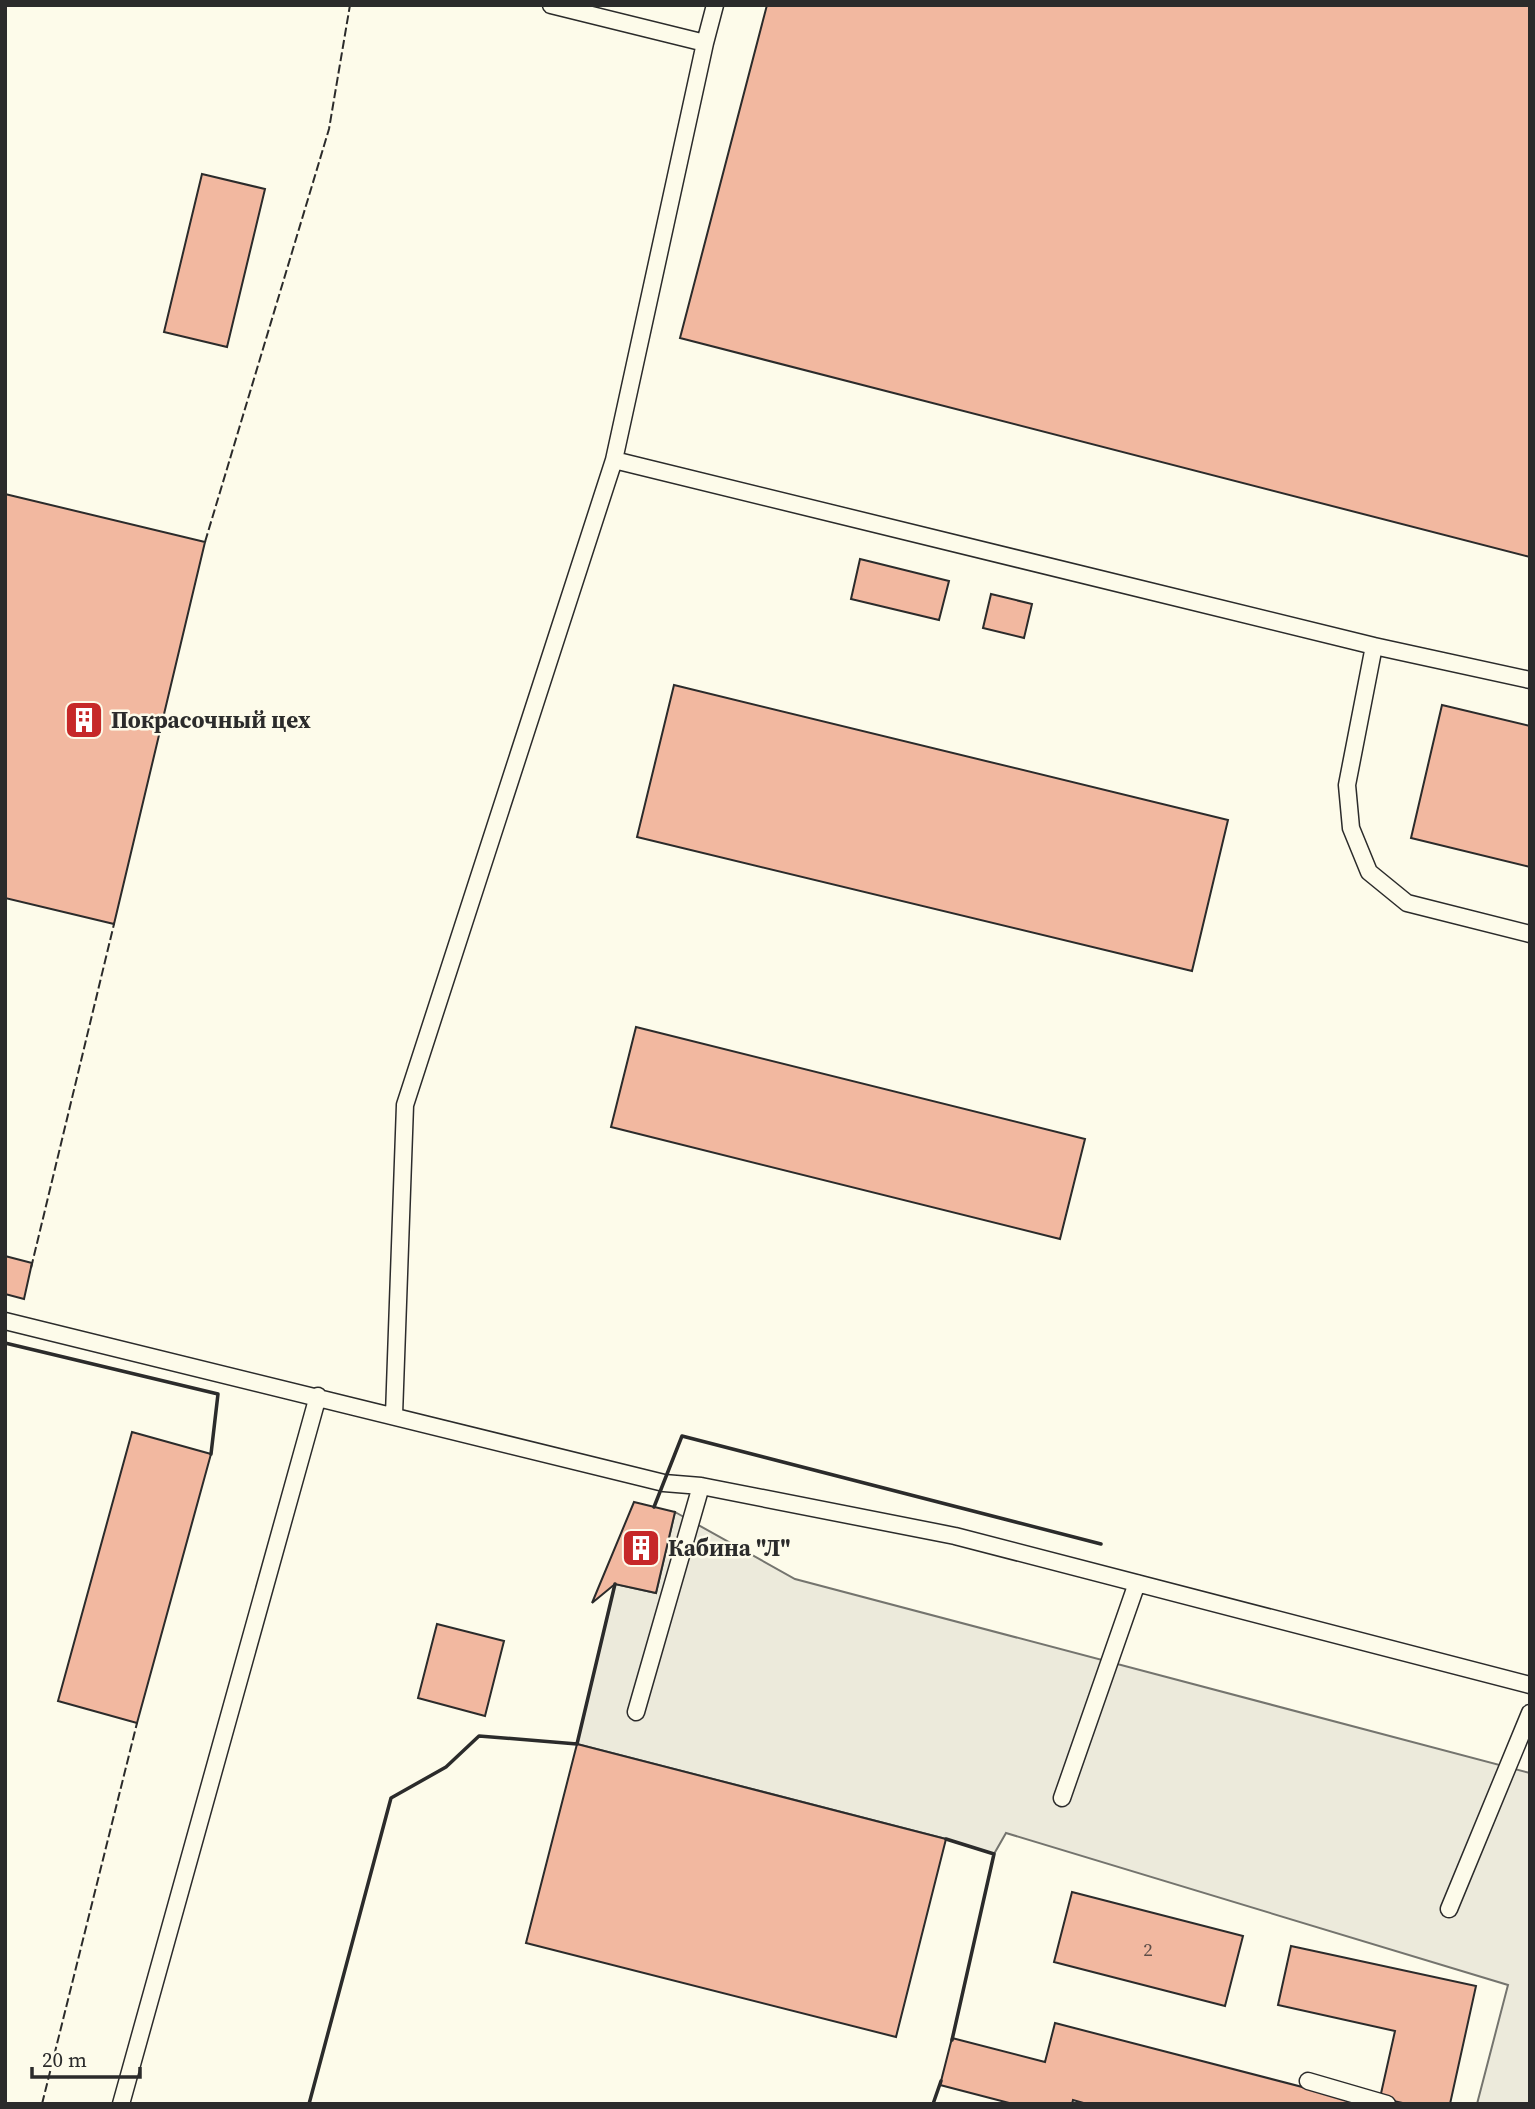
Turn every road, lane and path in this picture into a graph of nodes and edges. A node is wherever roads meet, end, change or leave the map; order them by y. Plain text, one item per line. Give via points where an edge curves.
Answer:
1 (551, 5) edge
2 (715, 5) edge
3 (705, 43) junction
4 (614, 460) junction
5 (1374, 646) junction
6 (1530, 680) edge
7 (1530, 934) edge
8 (5, 1321) edge
9 (318, 1396) junction
10 (394, 1415) junction
11 (701, 1486) junction
12 (1137, 1583) junction
13 (1530, 1685) edge
14 (636, 1712) dead end
15 (1530, 1713) edge
16 (1062, 1798) dead end
17 (1449, 1909) dead end
18 (1308, 2081) dead end
19 (121, 2104) edge
20 (1387, 2104) edge

1 - 3 lane
2 - 3 lane
3 - 4 lane
4 - 5 lane
4 - 10 lane via 405,1105
5 - 6 lane
5 - 7 lane via 1347,785 1351,828 1369,872 1407,903
8 - 9 lane
9 - 10 lane
9 - 19 lane
10 - 11 lane via 664,1483
11 - 12 lane via 955,1536
11 - 14 lane
12 - 13 lane
12 - 16 lane
15 - 17 lane
18 - 20 lane

